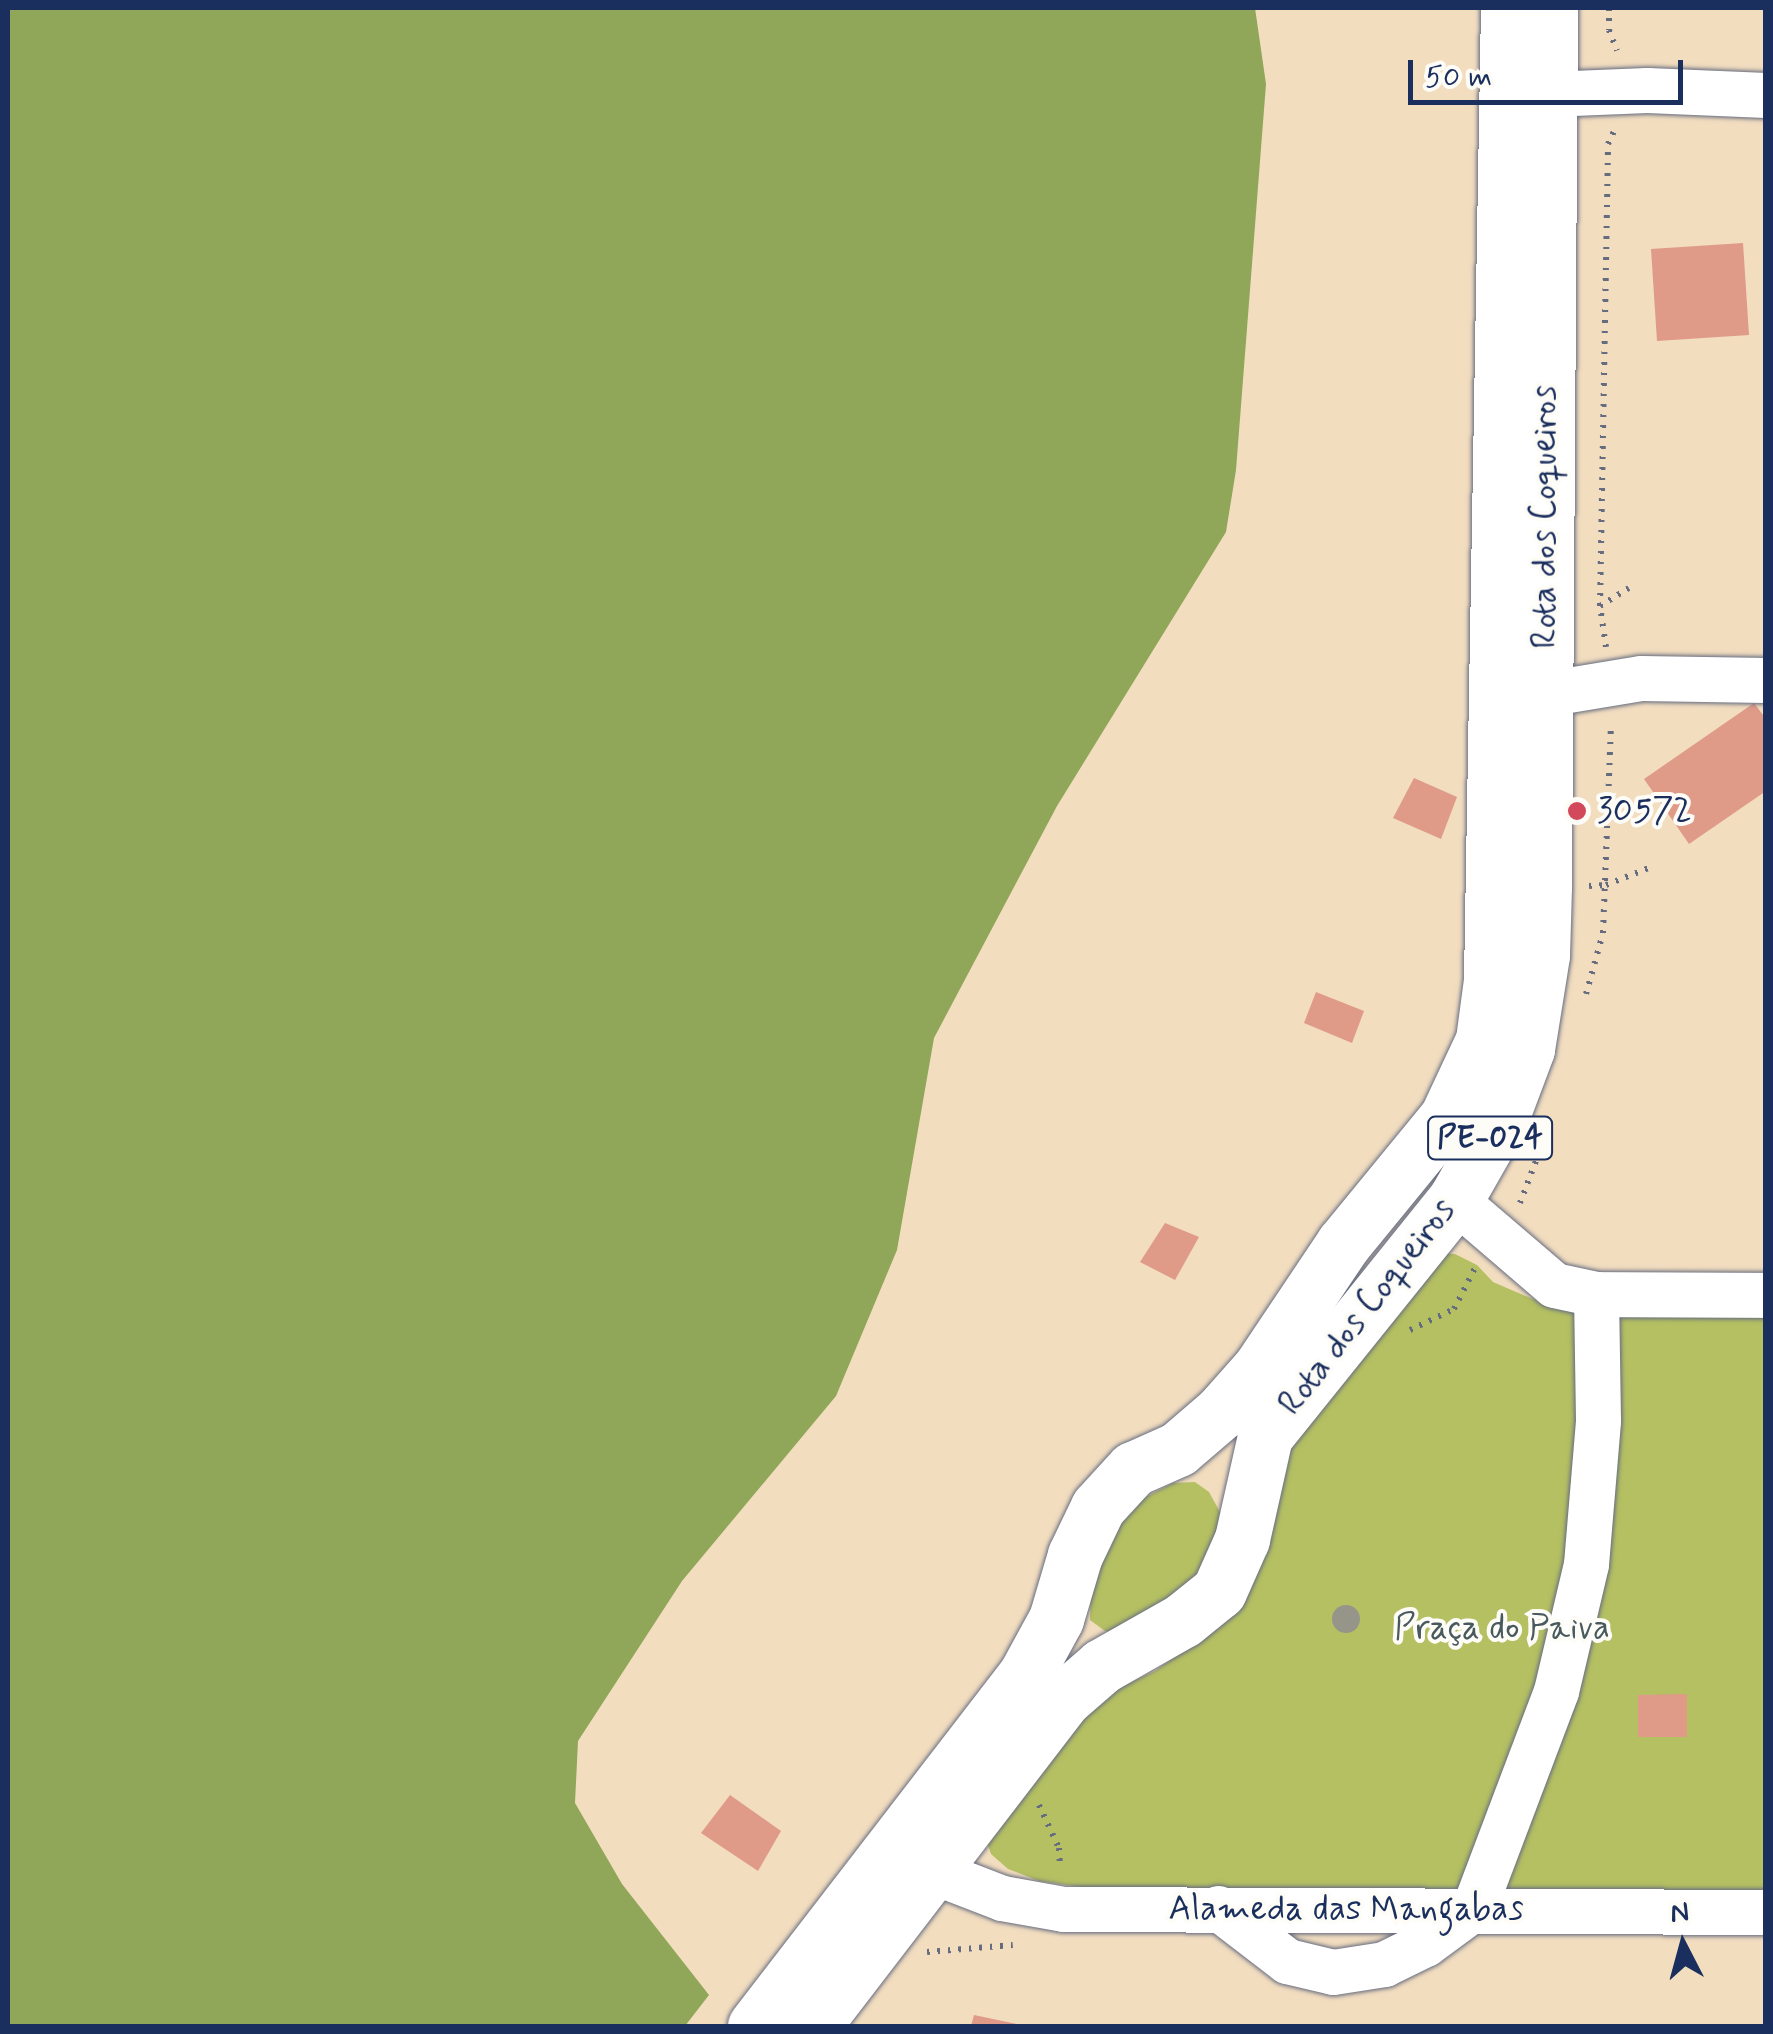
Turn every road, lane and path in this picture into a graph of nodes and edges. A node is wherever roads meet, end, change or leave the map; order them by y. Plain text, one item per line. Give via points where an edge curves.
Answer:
1 (1508, 8) edge
2 (1550, 8) edge
3 (1548, 94) junction
4 (1766, 96) edge
5 (1766, 680) edge
6 (1544, 694) junction
7 (1649, 868) dead end
8 (1544, 886) junction
9 (1455, 1200) junction
10 (1596, 1294) junction
11 (1766, 1295) edge
12 (1165, 1455) junction
13 (1246, 1518) junction
14 (1067, 1590) junction
15 (1137, 1649) junction
16 (932, 1870) junction
17 (1218, 1908) junction
18 (1474, 1908) junction
19 (1766, 1912) edge
20 (755, 2026) edge
21 (813, 2026) edge

1 - 12 main road, Rota dos Coqueiros / PE-024 via 1491,980 1483,1040 1447,1116 1343,1244 1260,1368 1221,1412
2 - 3 main road, Rota dos Coqueiros / PE-024
3 - 4 street
3 - 6 main road, Rota dos Coqueiros / PE-024
5 - 6 street via 1641,678
6 - 8 main road, Rota dos Coqueiros / PE-024
7 - 8 path via 1606,886
8 - 9 main road, Rota dos Coqueiros / PE-024 via 1542,955 1526,1049 1500,1122
9 - 10 street via 1554,1285
9 - 13 main road, Rota dos Coqueiros / PE-024 via 1265,1436
10 - 11 street
10 - 18 street via 1598,1420 1586,1564 1556,1691
12 - 13 main road via 1199,1454 1221,1464
12 - 14 main road, Rota dos Coqueiros / PE-024 via 1133,1469 1098,1507
13 - 15 main road, Rota dos Coqueiros / PE-024 via 1219,1590
14 - 15 main road via 1069,1626 1091,1650
14 - 20 main road, Rota dos Coqueiros / PE-024 via 1026,1674
15 - 16 main road, Rota dos Coqueiros / PE-024 via 1102,1666 1064,1699
16 - 17 street, Alameda das Mangabas via 1002,1898 1063,1910
16 - 21 main road, Rota dos Coqueiros / PE-024
17 - 18 street, Alameda das Mangabas
17 - 18 street via 1287,1961 1333,1972 1384,1964 1426,1944
18 - 19 street, Alameda das Mangabas

